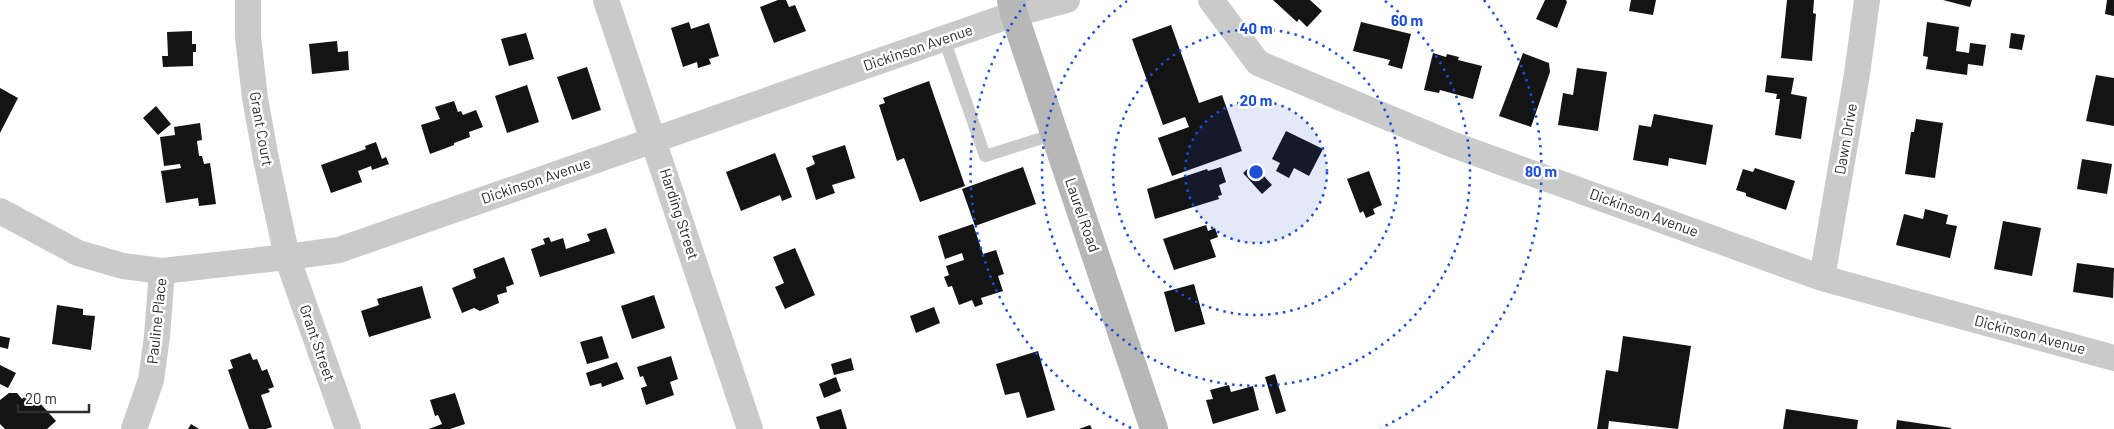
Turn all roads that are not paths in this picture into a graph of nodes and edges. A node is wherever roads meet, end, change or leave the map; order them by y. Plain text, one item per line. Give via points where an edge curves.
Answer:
1 (248, 0) edge
2 (606, 0) edge
3 (1067, 0) edge
4 (1211, 0) edge
5 (1867, 0) edge
6 (1013, 7) edge
7 (944, 38) junction
8 (1055, 134) junction
9 (654, 140) junction
10 (0, 211) edge
11 (287, 257) junction
12 (162, 271) junction
13 (1822, 278) junction
14 (2114, 358) edge
15 (134, 429) edge
16 (348, 429) edge
17 (750, 429) edge
18 (1154, 429) edge

1 - 11 street, Grant Court via 248,36 255,98
2 - 9 street, Harding Street
3 - 6 street, Dickinson Avenue
4 - 13 street, Dickinson Avenue via 1258,63 1451,144
5 - 13 street, Dawn Drive
6 - 7 street, Dickinson Avenue
6 - 8 main road, Laurel Road
7 - 8 lane via 985,156
7 - 9 street, Dickinson Avenue
8 - 18 main road, Laurel Road
9 - 11 street, Dickinson Avenue via 339,250
9 - 17 street, Harding Street
10 - 12 street, Dickinson Avenue via 78,253 123,266
11 - 12 street, Dickinson Avenue
11 - 16 street, Grant Street
12 - 15 street, Pauline Place via 151,380
13 - 14 street, Dickinson Avenue

